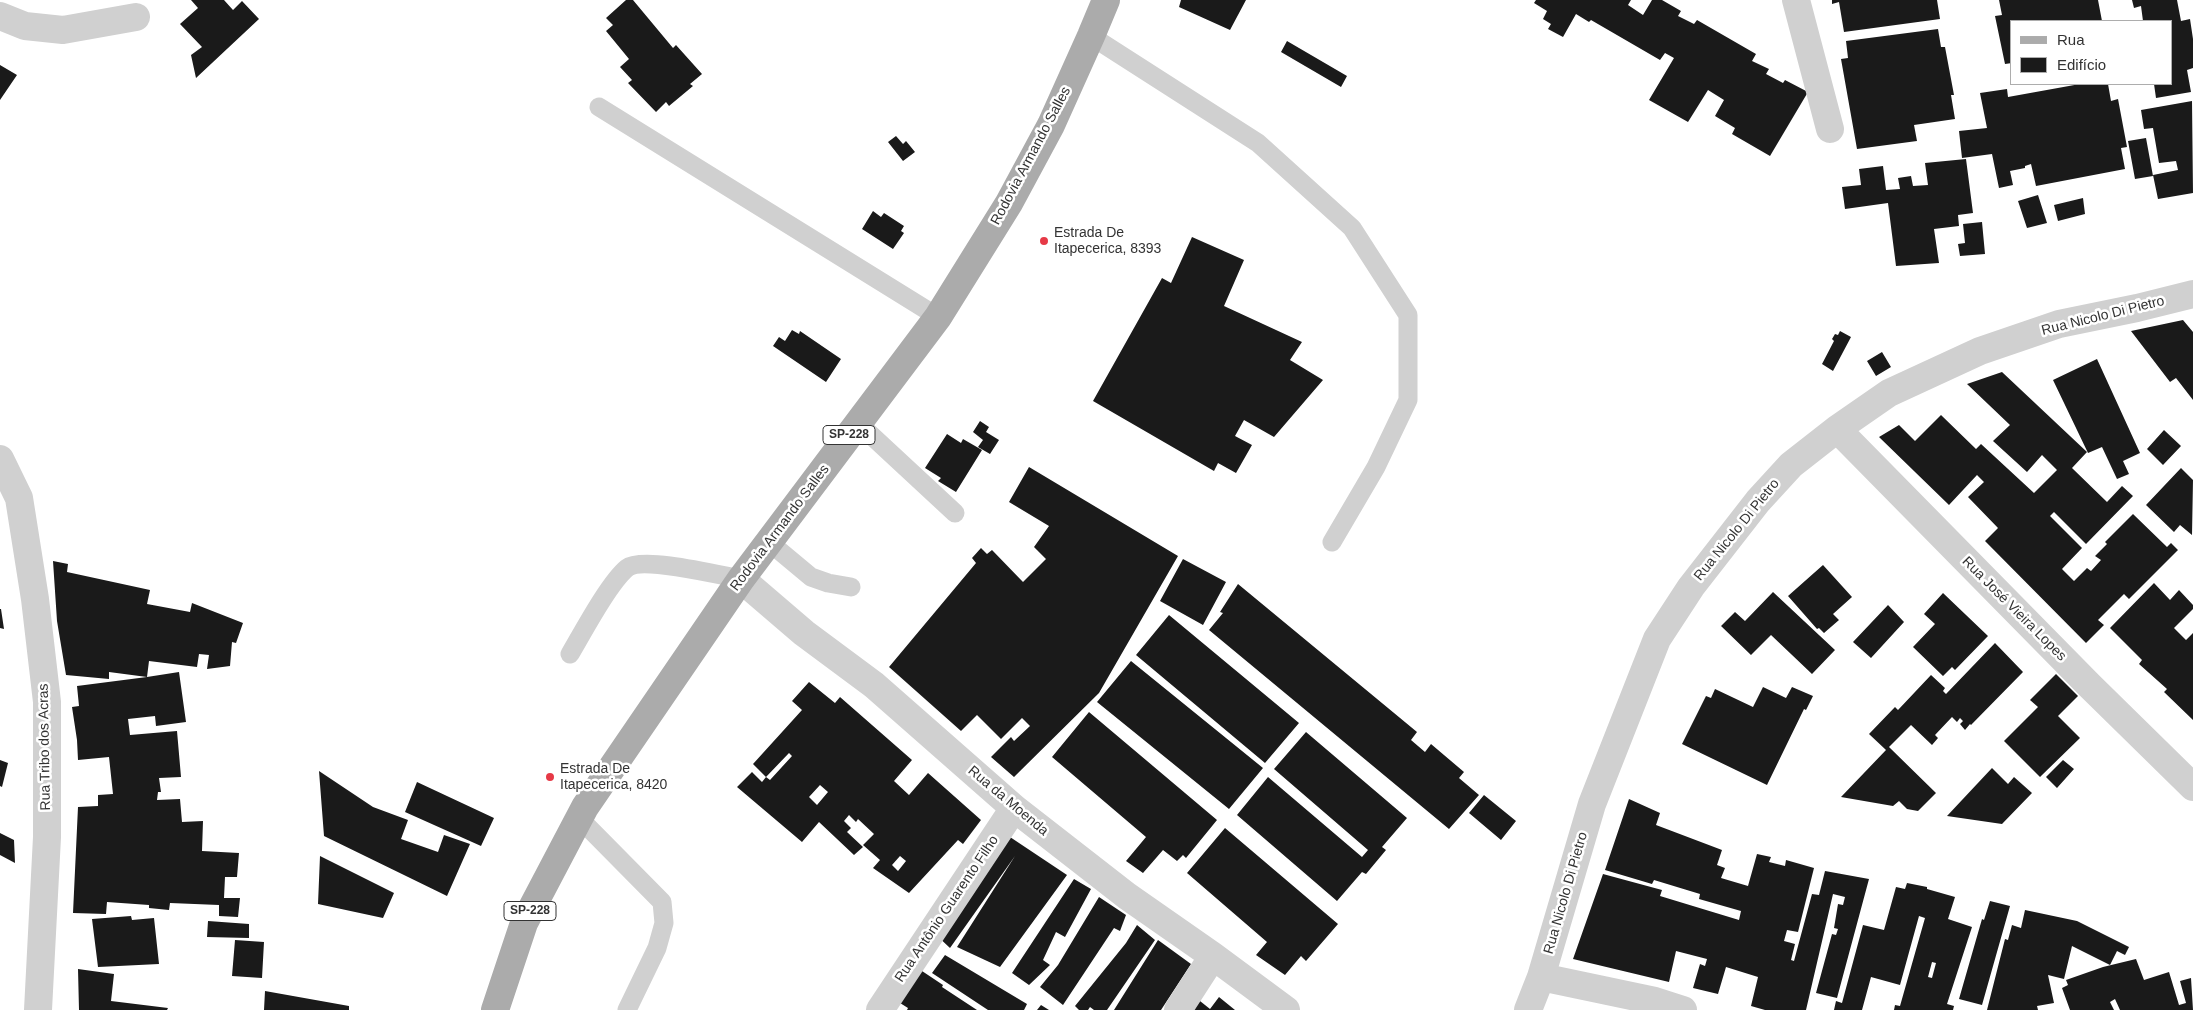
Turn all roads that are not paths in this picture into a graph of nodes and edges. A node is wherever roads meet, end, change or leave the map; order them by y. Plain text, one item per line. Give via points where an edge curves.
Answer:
1 (1106, 0) edge
2 (1796, 0) edge
3 (0, 16) edge
4 (136, 17) dead end
5 (1092, 36) junction
6 (599, 107) dead end
7 (1830, 128) dead end
8 (2193, 294) edge
9 (938, 318) junction
10 (858, 423) junction
11 (1837, 428) junction
12 (0, 459) edge
13 (955, 514) dead end
14 (769, 542) junction
15 (1332, 542) dead end
16 (740, 579) junction
17 (851, 587) dead end
18 (570, 654) dead end
19 (2193, 786) edge
20 (1014, 808) junction
21 (578, 817) junction
22 (1213, 956) junction
23 (1541, 977) junction
24 (38, 1010) edge
25 (495, 1010) edge
26 (627, 1010) edge
27 (880, 1010) edge
28 (1178, 1010) edge
29 (1286, 1010) edge
30 (1528, 1010) edge
31 (1683, 1010) edge

1 - 5 main road, Rodovia Armando Salles / SP-228
2 - 7 street
3 - 4 street via 25,26 63,30
5 - 9 main road, Rodovia Armando Salles / SP-228 via 1009,203
5 - 15 lane via 1258,143 1352,228 1408,315 1408,400 1376,467
6 - 9 lane
8 - 11 street, Rua Nicolo Di Pietro via 2059,324 1980,351 1888,393
9 - 10 main road, Rodovia Armando Salles / SP-228
10 - 13 lane
10 - 14 main road, Rodovia Armando Salles / SP-228
11 - 19 street, Rua José Vieira Lopes via 2089,685
11 - 23 street, Rua Nicolo Di Pietro via 1791,465 1758,501 1691,587 1658,639 1592,804
12 - 24 street, Rua Tribo dos Acras via 19,498 47,702 47,836
14 - 16 main road, Rodovia Armando Salles / SP-228
14 - 17 lane via 811,577
16 - 18 lane via 650,563 629,566 615,582
16 - 20 street, Rua da Moenda via 804,633 874,685
16 - 21 main road, Rodovia Armando Salles / SP-228
20 - 22 street, Rua da Moenda via 1127,896
20 - 27 street, Rua Antônio Guarento Filho
21 - 25 main road, Rodovia Armando Salles / SP-228 via 524,923
21 - 26 lane via 662,902 664,923 657,948
22 - 28 street
22 - 29 street, Rua da Moenda
23 - 30 street, Rua Nicolo Di Pietro
23 - 31 street

